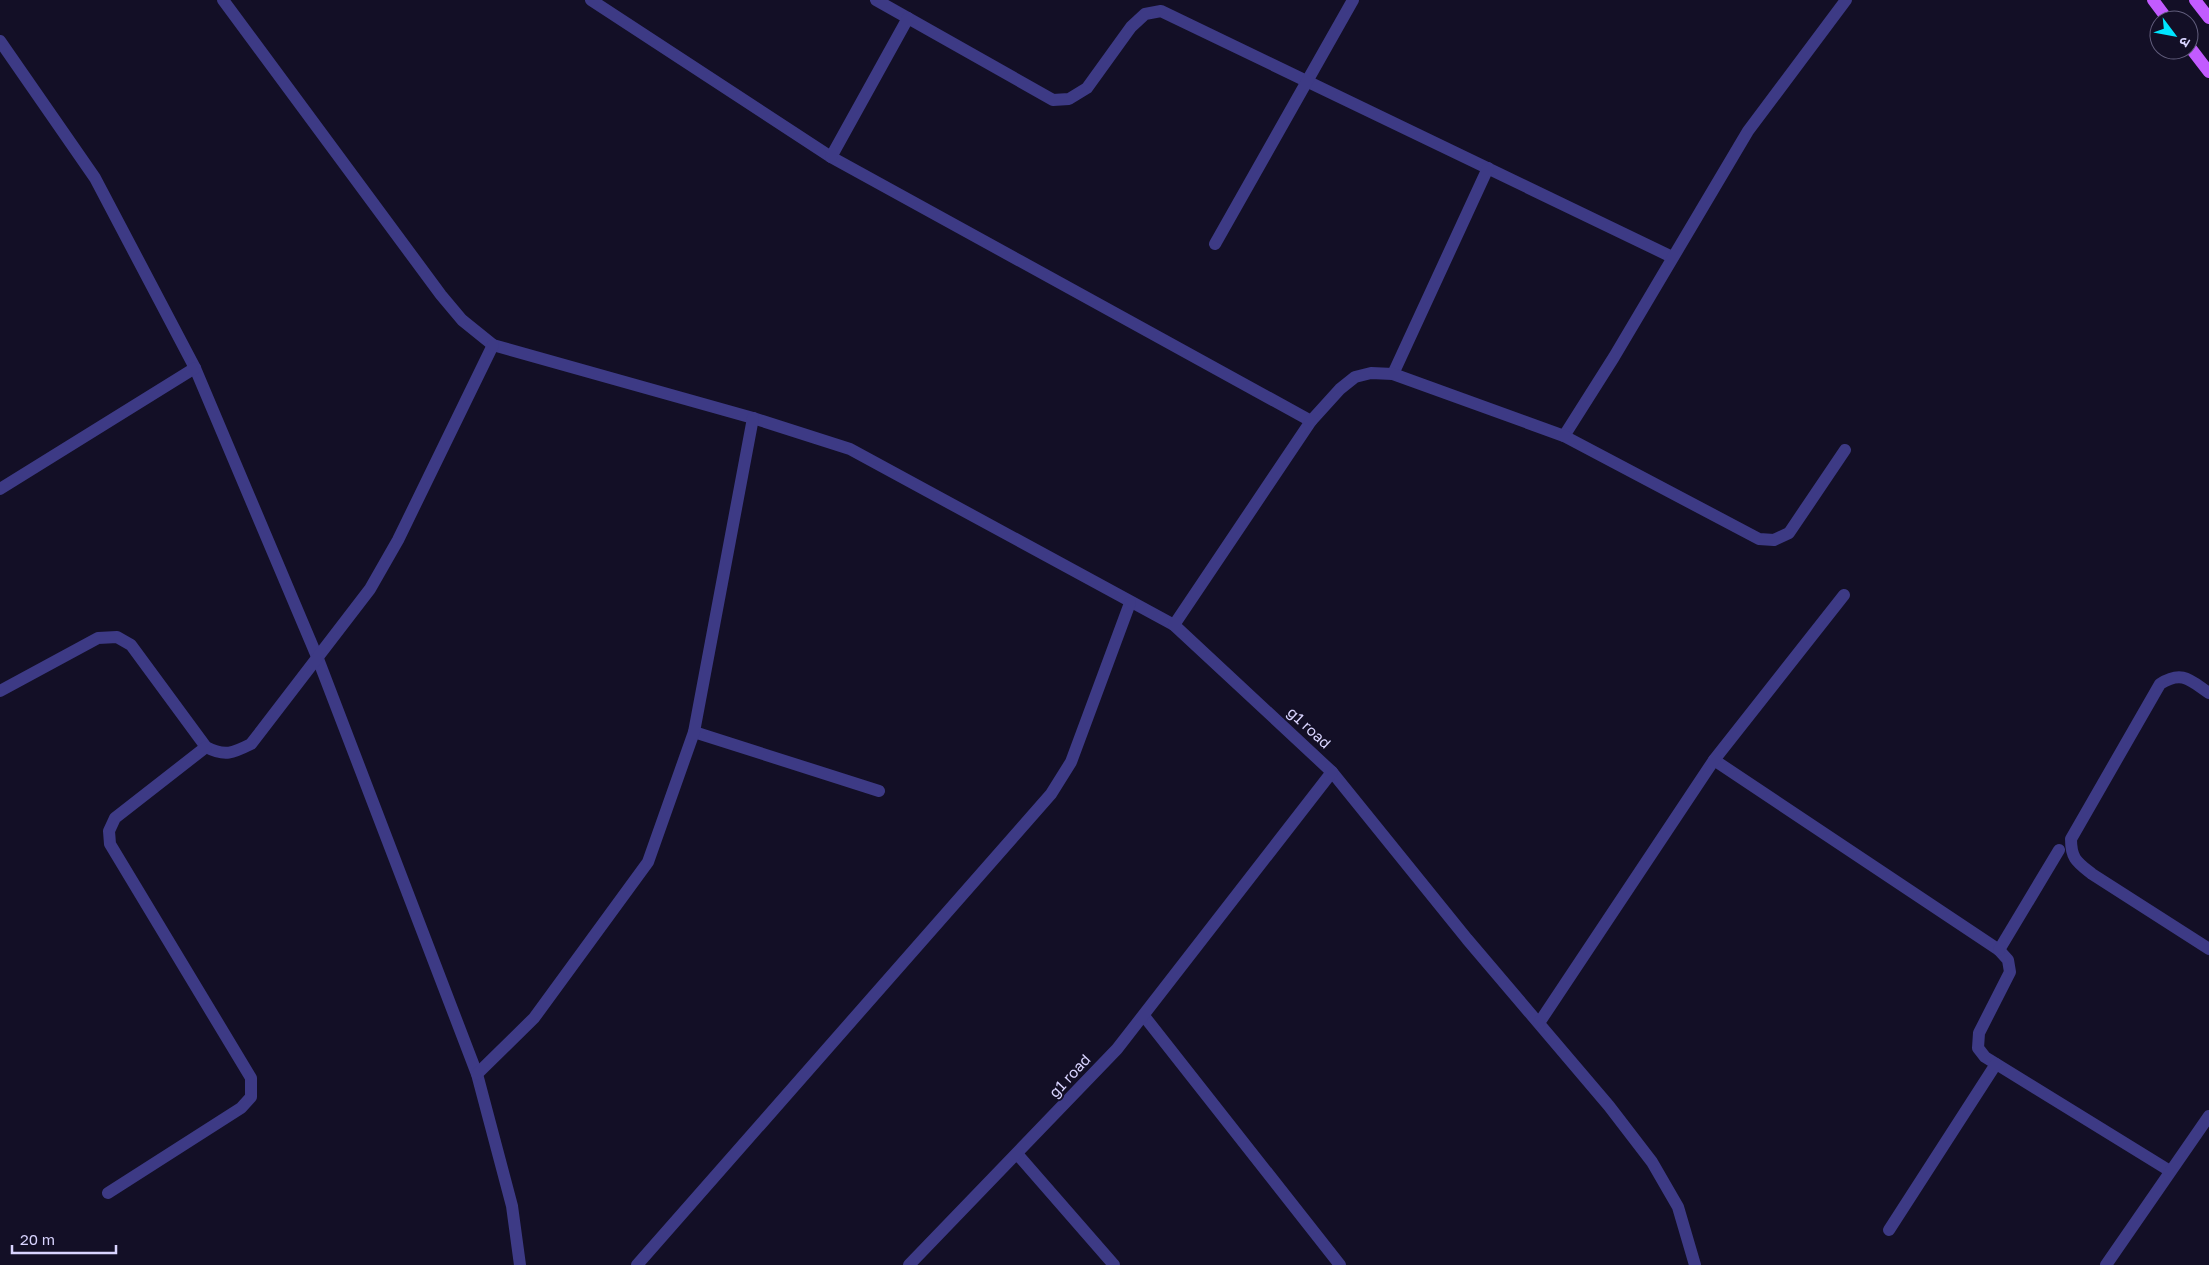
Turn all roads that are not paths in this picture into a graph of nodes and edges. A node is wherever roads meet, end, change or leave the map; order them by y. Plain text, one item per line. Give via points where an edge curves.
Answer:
1 (223, 0) edge
2 (592, 0) edge
3 (876, 0) edge
4 (1353, 0) edge
5 (1846, 0) edge
6 (2152, 0) edge
7 (2195, 0) edge
8 (2160, 10) edge
9 (908, 18) junction
10 (2209, 18) edge
11 (0, 41) edge
12 (2199, 59) edge
13 (2209, 72) edge
14 (1308, 82) junction
15 (831, 157) junction
16 (1488, 168) junction
17 (1215, 244) dead end
18 (1672, 257) junction
19 (493, 345) junction
20 (195, 368) junction
21 (1393, 374) junction
22 (753, 418) junction
23 (1311, 421) junction
24 (1564, 436) junction
25 (1845, 450) dead end
26 (0, 489) edge
27 (1844, 596) dead end
28 (1130, 602) junction
29 (1174, 625) junction
30 (318, 658) junction
31 (0, 691) edge
32 (2209, 693) edge
33 (694, 732) junction
34 (206, 747) junction
35 (1714, 760) junction
36 (1332, 772) junction
37 (879, 790) dead end
38 (2059, 850) dead end
39 (2209, 949) edge
40 (1998, 950) junction
41 (1144, 1016) junction
42 (1539, 1023) junction
43 (1996, 1064) junction
44 (477, 1074) junction
45 (2209, 1116) edge
46 (1018, 1155) junction
47 (2170, 1171) junction
48 (108, 1193) dead end
49 (1889, 1230) dead end
50 (520, 1265) edge
51 (637, 1265) edge
52 (909, 1265) edge
53 (1114, 1265) edge
54 (1340, 1265) edge
55 (1695, 1265) edge
56 (2106, 1265) edge

1 - 19 street via 441,295 462,320
2 - 15 street
3 - 9 street
4 - 14 street
5 - 18 street via 1748,131
6 - 8 main road
7 - 10 main road
9 - 14 street via 1052,100 1069,99 1088,88 1131,27 1145,14 1161,11
9 - 15 street
11 - 20 street via 95,178
12 - 13 main road
14 - 16 street
14 - 17 street
15 - 23 street
16 - 18 street
16 - 21 street
18 - 24 street
19 - 22 street, g1 road
19 - 30 street via 398,540 370,589
20 - 26 street
20 - 30 street
21 - 23 street via 1371,373 1355,377
21 - 24 street
22 - 28 street, g1 road via 850,449
22 - 33 street
23 - 29 street
24 - 25 street via 1759,539 1774,540 1789,532
27 - 35 street
28 - 29 street, g1 road
28 - 51 street via 1071,762 1051,794
29 - 36 street, g1 road
30 - 34 street via 251,744 233,753 217,753
30 - 44 street
31 - 34 street via 98,638 117,638 131,644
32 - 39 street via 2187,678 2172,676 2160,684 2071,840 2071,853 2092,874
33 - 37 street
33 - 44 street via 648,862 534,1018
34 - 48 street via 115,818 109,831 110,844 251,1078 251,1096 241,1108
35 - 40 street
35 - 42 street
36 - 41 street, g1 road
36 - 42 street
38 - 40 street
40 - 43 street via 2008,960 2010,972 1979,1033 1978,1048
41 - 46 street, g1 road via 1117,1050
41 - 54 street
42 - 55 street via 1610,1106 1652,1162 1678,1207
43 - 47 street
43 - 49 street
44 - 50 street via 512,1206
45 - 47 street
46 - 52 street, g1 road
46 - 53 street
47 - 56 street

